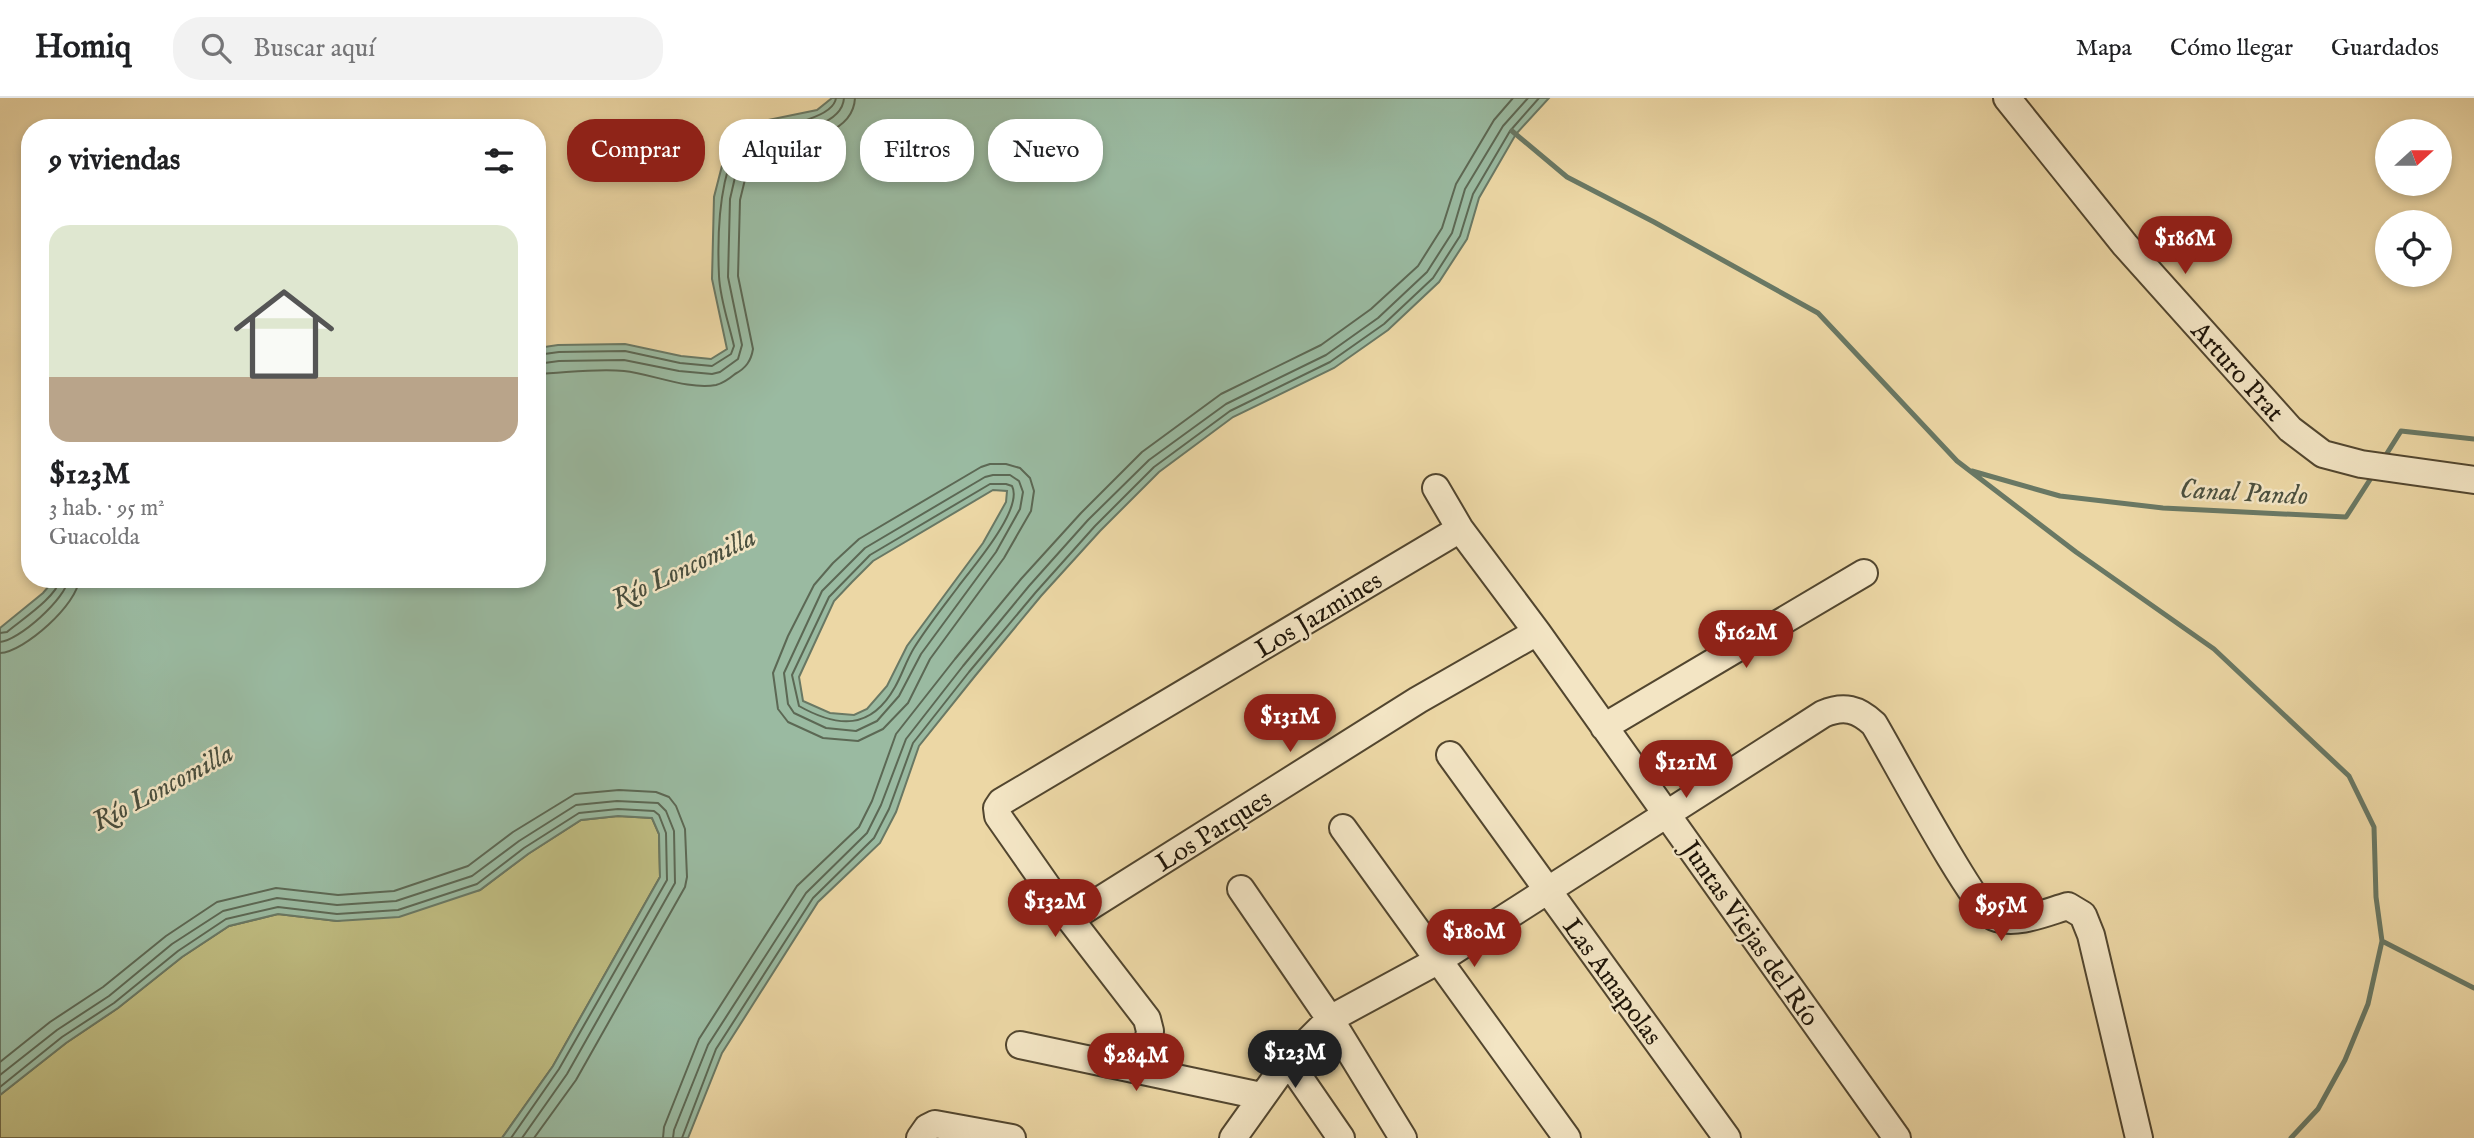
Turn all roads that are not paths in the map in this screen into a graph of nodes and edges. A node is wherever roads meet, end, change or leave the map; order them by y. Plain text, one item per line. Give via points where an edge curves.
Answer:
1 (2007, 98) edge
2 (2474, 480) edge
3 (1436, 488) dead end
4 (1460, 529) junction
5 (1864, 573) dead end
6 (1537, 632) junction
7 (1604, 727) junction
8 (1450, 755) dead end
9 (1666, 813) junction
10 (1343, 828) dead end
11 (1241, 889) dead end
12 (1548, 892) junction
13 (1070, 919) junction
14 (1439, 960) junction
15 (1329, 1019) junction
16 (1020, 1045) dead end
17 (1288, 1061) junction
18 (1143, 1071) junction
19 (1261, 1096) junction
20 (931, 1132) edge
21 (1012, 1138) edge
22 (1233, 1138) edge
23 (1341, 1138) edge
24 (1403, 1138) edge
25 (1567, 1138) edge
26 (1727, 1138) edge
27 (1897, 1138) edge
28 (2139, 1138) edge

1 - 2 street, Arturo Prat via 2125,245 2290,429 2323,454
3 - 4 street, Juntas Viejas del Río
4 - 6 street, Juntas Viejas del Río
4 - 13 street, Los Jazmines via 1002,802 998,816
5 - 7 street
6 - 7 street, Juntas Viejas del Río
6 - 13 street, Los Parques via 1418,700
7 - 9 street, Juntas Viejas del Río
8 - 12 street, Las Amapolas
9 - 12 street
9 - 27 street, Juntas Viejas del Río
9 - 28 street via 1823,714 1854,709 1874,724 1985,911 1994,917 2019,919 2068,906 2083,915
10 - 14 street
11 - 15 street
12 - 14 street
12 - 26 street, Las Amapolas
13 - 18 street via 1147,1019 1150,1031
14 - 15 street
14 - 25 street
15 - 17 street
15 - 24 street
16 - 18 street
17 - 19 street
17 - 23 street
18 - 19 street
19 - 22 street
20 - 21 street

